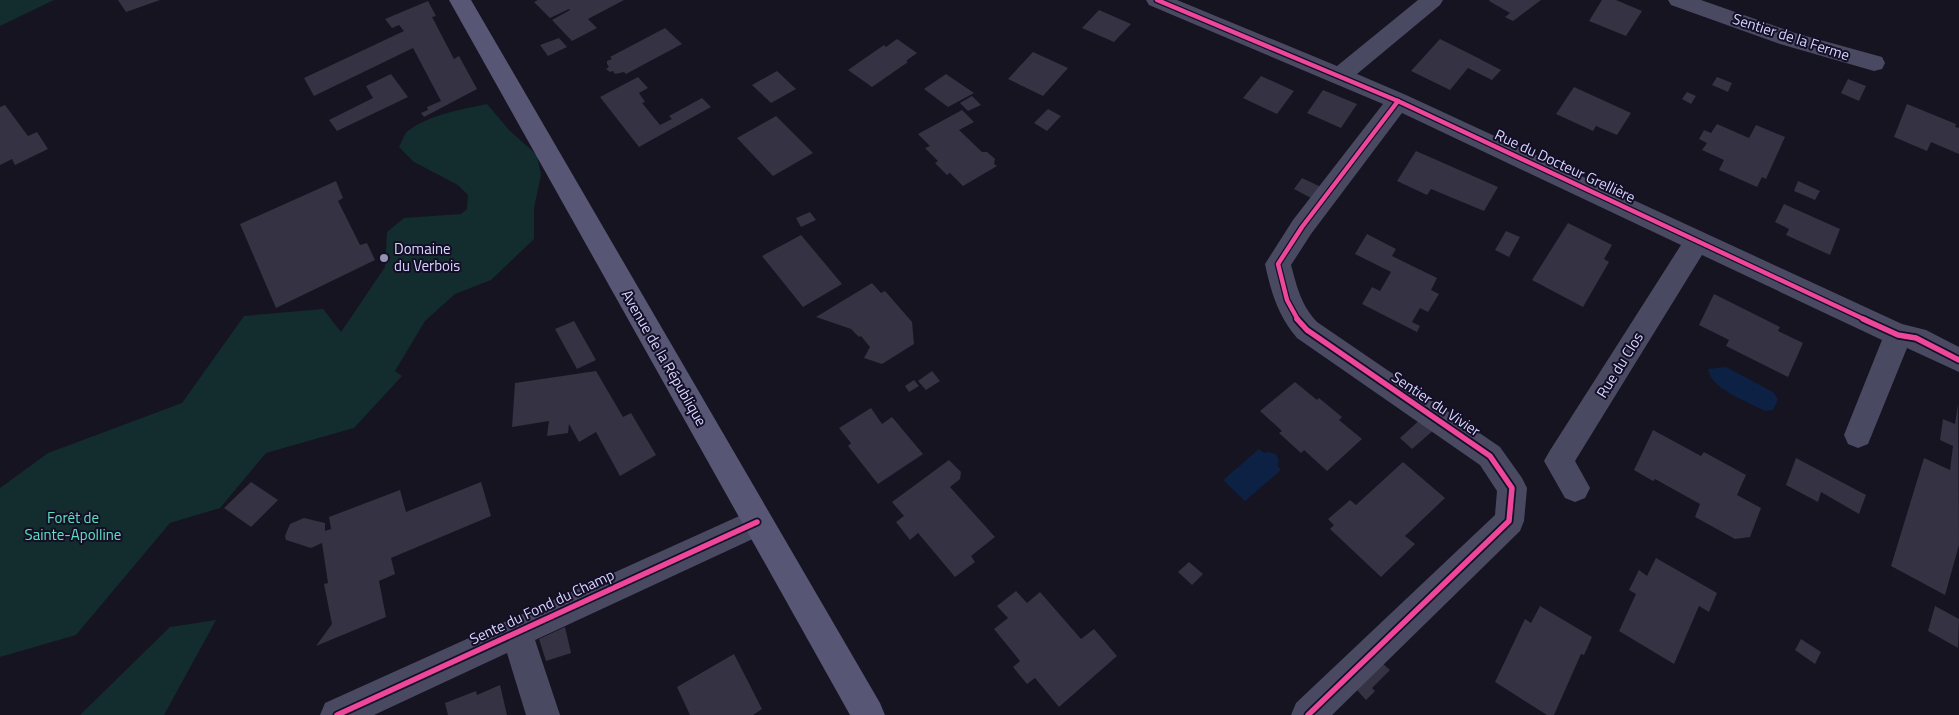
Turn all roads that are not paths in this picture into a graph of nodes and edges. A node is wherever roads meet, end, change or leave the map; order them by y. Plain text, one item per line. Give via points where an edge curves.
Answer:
1 (460, 0) edge
2 (1157, 0) edge
3 (1432, 0) edge
4 (1679, 0) edge
5 (1874, 63) dead end
6 (1341, 75) junction
7 (1398, 101) junction
8 (1698, 242) junction
9 (1898, 335) junction
10 (1959, 360) edge
11 (1858, 435) dead end
12 (1575, 488) dead end
13 (757, 522) junction
14 (516, 633) junction
15 (338, 715) edge
16 (543, 715) edge
17 (868, 715) edge
18 (1308, 715) edge

1 - 13 main road, Avenue de la République
2 - 6 street, Rue du Docteur Grellière
3 - 6 street
4 - 5 street, Sentier de la Ferme via 1788,39
6 - 7 street, Rue du Docteur Grellière
7 - 8 street, Rue du Docteur Grellière
7 - 18 street, Sentier du Vivier via 1278,264 1287,301 1294,318 1307,330 1490,456 1512,488 1509,521
8 - 9 street, Rue du Docteur Grellière
8 - 12 street, Rue du Clos via 1559,461
9 - 10 street, Rue du Docteur Grellière via 1916,338
9 - 11 street
13 - 14 street, Sente du Fond du Champ
13 - 17 main road, Avenue de la République
14 - 15 street, Sente du Fond du Champ
14 - 16 street

